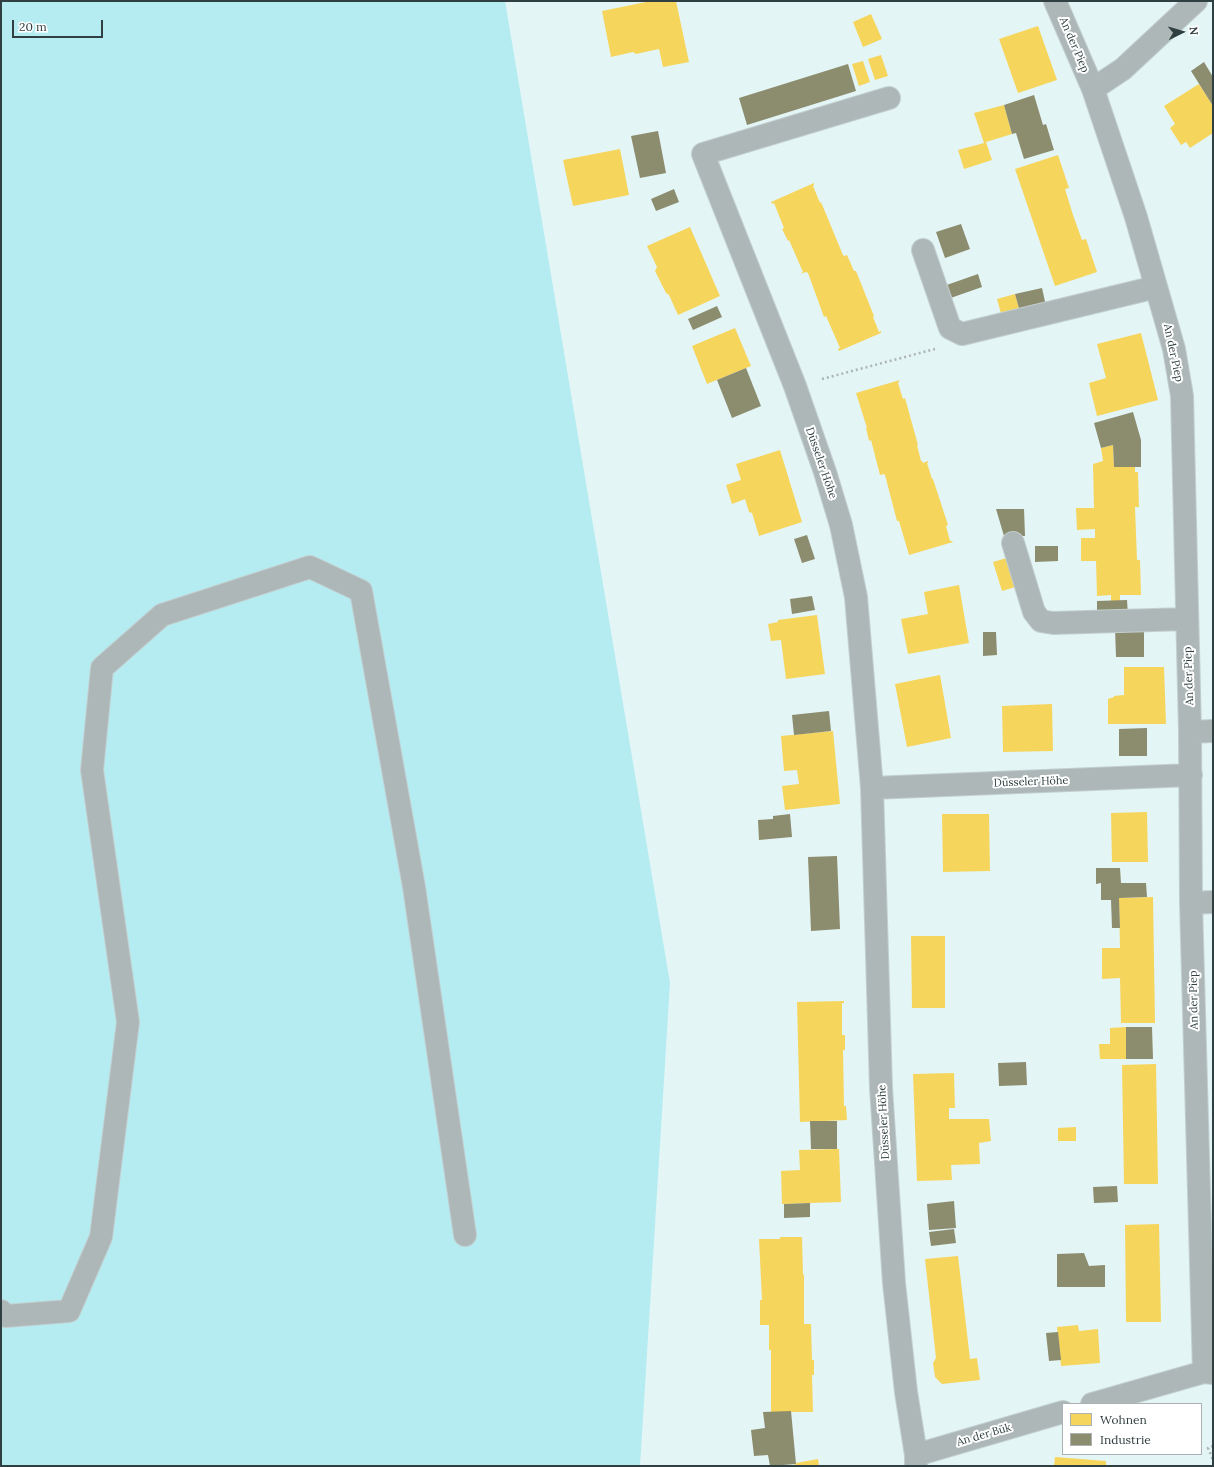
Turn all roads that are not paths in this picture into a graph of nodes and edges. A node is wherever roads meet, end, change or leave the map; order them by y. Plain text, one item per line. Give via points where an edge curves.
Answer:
1 (1055, 1) edge
2 (1196, 1) edge
3 (1093, 89) junction
4 (889, 98) dead end
5 (923, 250) dead end
6 (1156, 287) junction
7 (1013, 543) dead end
8 (1187, 619) junction
9 (1213, 731) edge
10 (1190, 732) junction
11 (1191, 775) junction
12 (872, 788) junction
13 (1213, 902) edge
14 (1191, 903) junction
15 (1204, 1084) edge
16 (465, 1235) dead end
17 (1, 1311) edge
18 (1209, 1372) edge
19 (1096, 1403) edge
20 (1062, 1412) edge
21 (916, 1460) edge

1 - 3 street, An der Piep
2 - 3 street via 1123,70
3 - 6 street, An der Piep via 1136,217
4 - 12 street, Düsseler Höhe via 704,154 795,386 841,525 856,597
5 - 6 street via 950,328 962,334
6 - 8 street, An der Piep via 1174,349 1182,396
7 - 8 street via 1034,612 1041,621 1053,623
8 - 10 street, An der Piep
9 - 10 street
10 - 11 street, An der Piep
11 - 12 street, Düsseler Höhe
11 - 14 street, An der Piep
12 - 21 street, Düsseler Höhe via 881,1088 894,1283
13 - 14 street
14 - 15 street, An der Piep
15 - 18 street, An der Piep
16 - 17 street via 414,887 361,591 310,567 162,615 102,668 92,770 128,1022 101,1237 69,1311 6,1316
18 - 19 street
20 - 21 street, An der Bük

